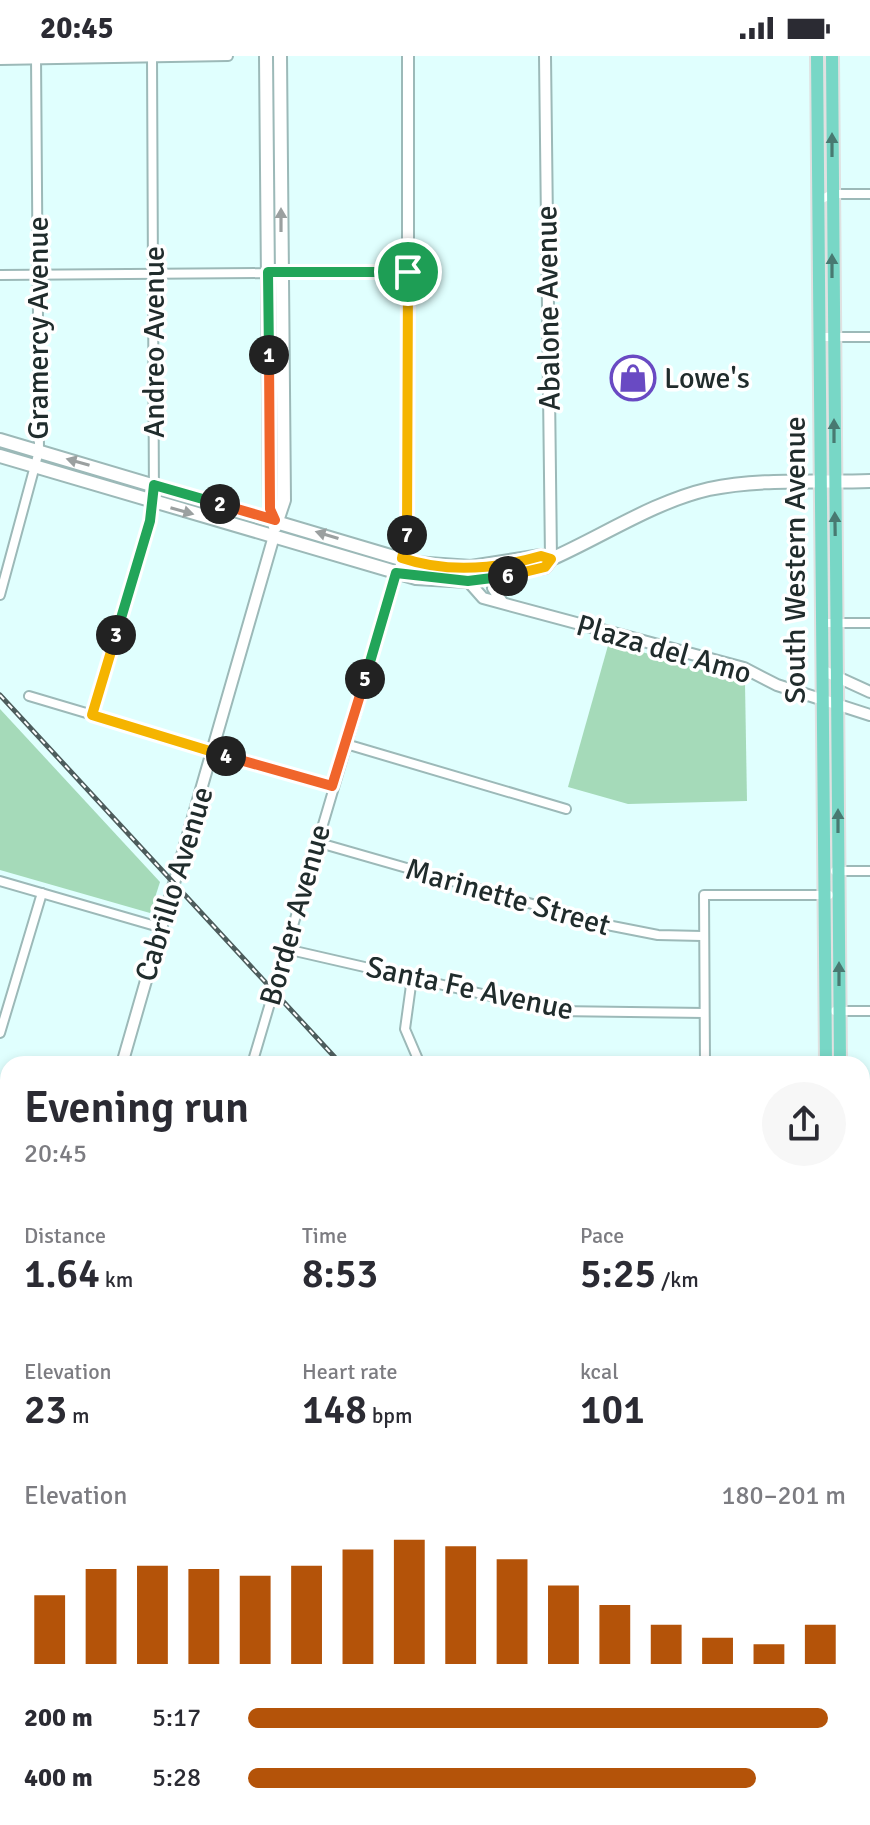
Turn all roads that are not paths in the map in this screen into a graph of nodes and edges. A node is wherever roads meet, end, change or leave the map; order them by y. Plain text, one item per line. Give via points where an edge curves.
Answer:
1 (228, 56) edge
2 (266, 56) edge
3 (280, 56) edge
4 (408, 56) edge
5 (545, 56) edge
6 (817, 56) edge
7 (832, 56) edge
8 (152, 57) edge
9 (36, 58) edge
10 (0, 60) edge
11 (832, 194) junction
12 (870, 194) edge
13 (818, 201) junction
14 (153, 272) junction
15 (268, 272) junction
16 (282, 272) junction
17 (408, 272) junction
18 (38, 274) junction
19 (0, 275) edge
20 (826, 337) junction
21 (870, 337) edge
22 (0, 440) edge
23 (39, 451) junction
24 (0, 456) edge
25 (37, 467) junction
26 (870, 481) edge
27 (820, 482) junction
28 (835, 482) junction
29 (154, 485) junction
30 (154, 503) junction
31 (275, 520) junction
32 (274, 536) junction
33 (402, 558) junction
34 (551, 559) junction
35 (396, 573) junction
36 (496, 578) junction
37 (468, 581) junction
38 (0, 595) edge
39 (502, 602) junction
40 (821, 623) junction
41 (836, 623) junction
42 (870, 623) edge
43 (822, 670) junction
44 (837, 677) junction
45 (870, 692) edge
46 (29, 696) dead end
47 (822, 701) junction
48 (838, 705) junction
49 (92, 715) junction
50 (870, 715) edge
51 (346, 744) junction
52 (213, 752) junction
53 (332, 786) junction
54 (566, 809) dead end
55 (316, 842) junction
56 (832, 871) junction
57 (870, 871) edge
58 (0, 881) edge
59 (42, 893) junction
60 (825, 895) junction
61 (839, 895) junction
62 (159, 927) junction
63 (702, 936) junction
64 (286, 949) junction
65 (412, 978) junction
66 (833, 1011) junction
67 (870, 1011) edge
68 (704, 1013) junction
69 (0, 1033) edge
70 (124, 1056) edge
71 (254, 1056) edge
72 (417, 1056) edge
73 (705, 1056) edge
74 (827, 1056) edge
75 (839, 1056) edge

1 - 8 street
2 - 15 main road, Cabrillo Avenue
16 -> 3 main road, Cabrillo Avenue
4 - 17 street, Border Avenue
5 - 34 street, Abalone Avenue
6 - 13 main road, South Western Avenue
11 -> 7 main road, South Western Avenue
8 - 9 street
8 - 14 street, Andreo Avenue
9 - 10 street
9 - 18 street, Gramercy Avenue
11 - 12 street
11 - 13 street
20 -> 11 main road, South Western Avenue
13 - 20 main road, South Western Avenue
14 - 15 street
14 - 18 street
14 - 29 street, Andreo Avenue
15 - 16 street
15 - 31 main road, Cabrillo Avenue via 270,509
16 - 17 street
16 - 31 main road, Cabrillo Avenue via 284,500
17 - 33 street, Border Avenue via 408,526
18 - 19 street
18 - 23 street, Gramercy Avenue
20 - 21 street
20 - 27 main road, South Western Avenue
28 -> 20 main road, South Western Avenue
22 - 23 main road
23 - 25 street, Gramercy Avenue
29 -> 23 main road
24 - 25 main road, Plaza del Amo
25 - 30 main road, Plaza del Amo
25 - 38 street, Gramercy Avenue
26 - 28 main road, Plaza del Amo
27 - 28 main road, Plaza del Amo
27 - 34 main road, Plaza del Amo via 706,490 659,506
27 - 40 main road, South Western Avenue
41 -> 28 main road, South Western Avenue
29 - 30 street, Andreo Avenue
29 - 31 main road
30 -> 32 main road, Plaza del Amo
30 - 49 street, Andreo Avenue
31 - 32 main road, Cabrillo Avenue
33 -> 31 main road
32 - 35 main road, Plaza del Amo
32 - 52 street, Cabrillo Avenue
33 - 34 main road via 431,566 471,567
33 - 35 street, Border Avenue
34 - 36 main road, Plaza del Amo via 545,567
35 - 37 main road, Plaza del Amo
35 - 51 street, Border Avenue
36 - 37 main road, Plaza del Amo
36 - 39 street via 495,595
37 - 39 street, Plaza del Amo via 483,598
39 - 47 street, Plaza del Amo via 744,668
40 - 41 street
40 - 43 main road, South Western Avenue
41 - 42 street
41 - 44 main road, South Western Avenue
43 - 44 street
43 - 47 main road, South Western Avenue
44 - 45 street
44 - 48 main road, South Western Avenue
46 - 49 street
47 - 48 street, Plaza del Amo
47 - 56 main road, South Western Avenue
48 - 50 street, Plaza del Amo
56 -> 48 main road, South Western Avenue
49 - 52 street
51 - 53 street, Border Avenue
51 - 54 street
52 - 53 street
52 - 62 street, Cabrillo Avenue
53 - 55 street, Border Avenue
55 - 63 street, Marinette Street via 617,928
55 - 64 street, Border Avenue
56 - 57 street
56 - 60 main road, South Western Avenue
56 - 61 main road, South Western Avenue
58 - 59 street
59 - 62 street
59 - 69 street
60 - 61 street
60 - 63 street via 711,894 702,898
60 - 66 main road, South Western Avenue
66 -> 61 main road, South Western Avenue
62 - 70 street, Cabrillo Avenue
63 - 68 street
64 - 65 street, Santa Fe Avenue
64 - 71 street, Border Avenue
65 - 68 street, Santa Fe Avenue via 556,1011
65 - 72 street via 405,1029
66 - 67 street
66 - 74 main road, South Western Avenue
66 - 75 main road, South Western Avenue
68 - 73 street

